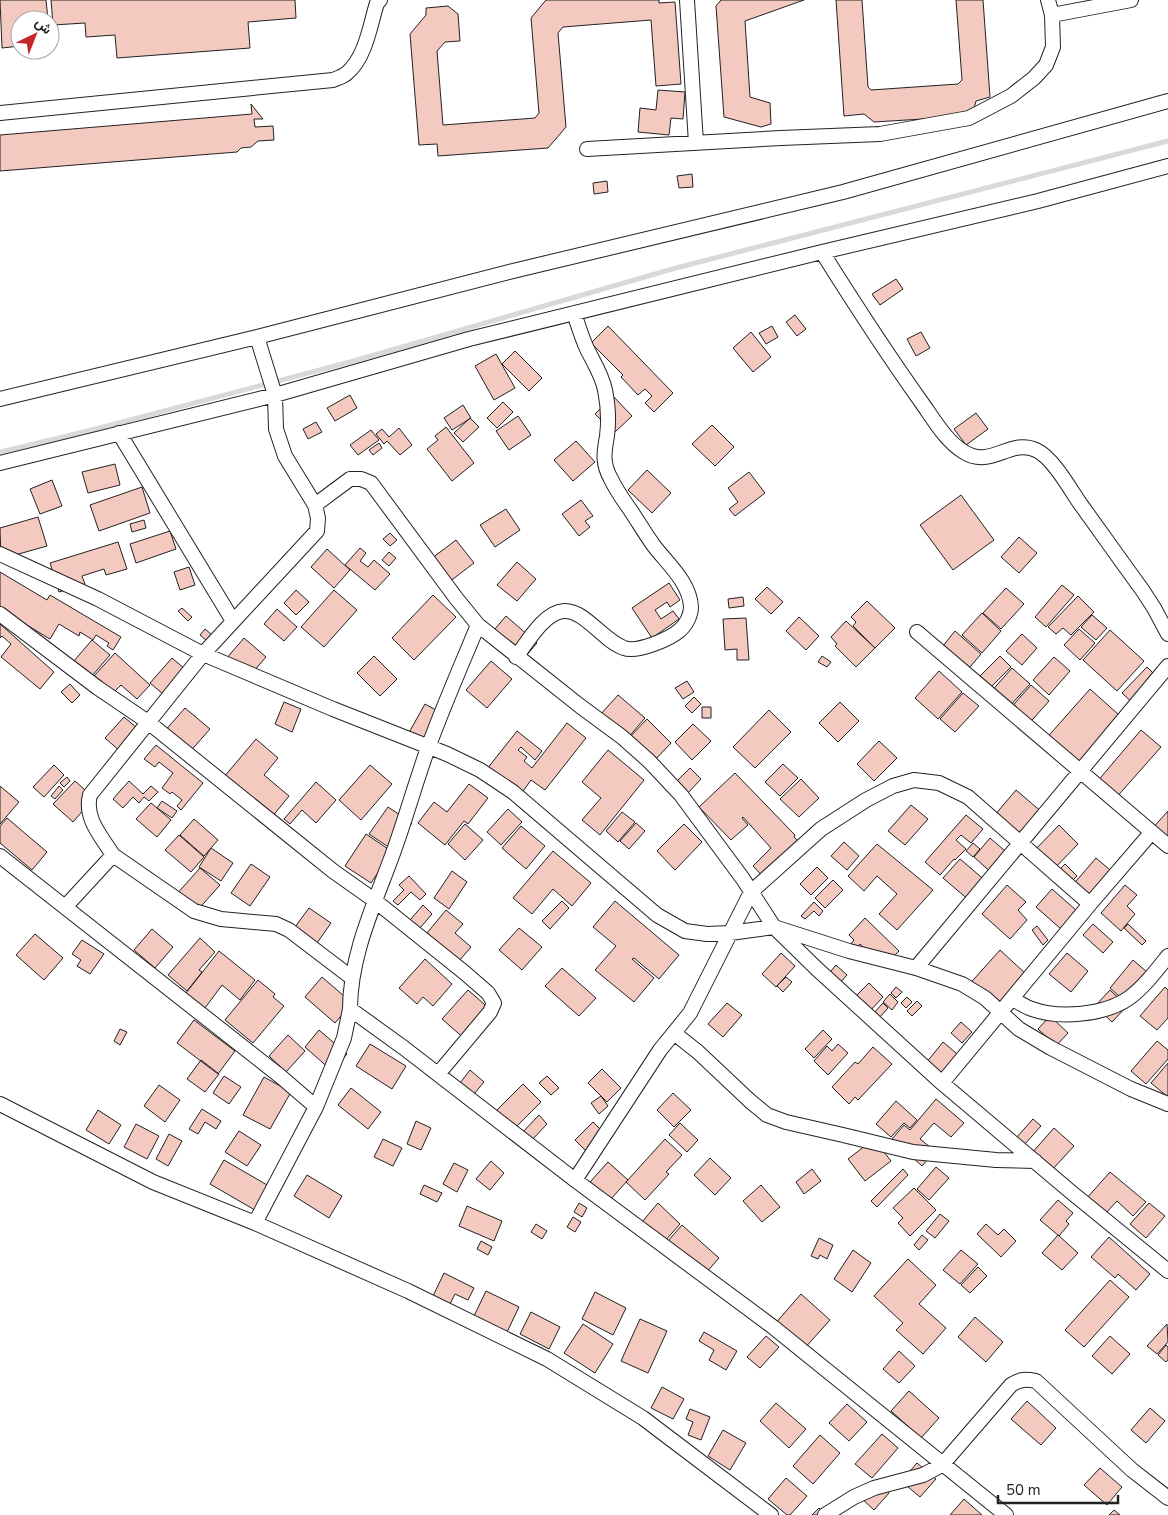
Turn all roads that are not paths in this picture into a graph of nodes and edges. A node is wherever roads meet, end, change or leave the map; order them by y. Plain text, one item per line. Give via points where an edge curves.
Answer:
1 (380, 0) edge
2 (686, 0) edge
3 (1048, 0) edge
4 (1131, 0) edge
5 (1052, 15) junction
6 (1168, 101) edge
7 (0, 113) edge
8 (696, 143) junction
9 (587, 149) dead end
10 (1168, 166) edge
11 (822, 252) junction
12 (574, 313) junction
13 (257, 337) junction
14 (275, 395) junction
15 (0, 400) edge
16 (119, 433) junction
17 (0, 464) edge
18 (315, 505) junction
19 (0, 554) edge
20 (0, 614) edge
21 (233, 622) junction
22 (478, 625) junction
23 (917, 632) dead end
24 (1168, 634) edge
25 (203, 654) junction
26 (516, 657) junction
27 (1168, 666) edge
28 (148, 722) junction
29 (428, 747) junction
30 (1080, 772) junction
31 (1151, 833) junction
32 (1020, 844) junction
33 (1168, 846) edge
34 (113, 855) junction
35 (0, 856) edge
36 (751, 892) junction
37 (374, 900) junction
38 (1090, 904) junction
39 (66, 906) junction
40 (774, 927) junction
41 (730, 933) junction
42 (1168, 956) edge
43 (916, 968) junction
44 (352, 978) junction
45 (1012, 999) junction
46 (350, 1009) junction
47 (1001, 1012) junction
48 (674, 1033) junction
49 (438, 1074) junction
50 (942, 1083) junction
51 (0, 1104) edge
52 (1168, 1104) edge
53 (316, 1107) junction
54 (1034, 1161) junction
55 (574, 1180) junction
56 (255, 1224) junction
57 (1168, 1271) edge
58 (942, 1465) junction
59 (1168, 1498) edge
60 (771, 1515) edge
61 (825, 1515) edge
62 (1006, 1515) edge

1 - 7 street via 358,59 346,74 333,80
2 - 8 street
3 - 5 street
4 - 5 street
5 - 8 street via 1053,46 1046,65 1011,96 969,118 880,134
6 - 13 street via 842,192
8 - 9 street
10 - 11 street via 1038,201
11 - 12 street
11 - 24 street via 945,435 963,452 975,457 984,458 1021,447 1042,454 1061,475 1150,602
12 - 14 street
12 - 26 street via 605,390 608,413 605,466 654,545 680,578 691,608 688,621 679,631 638,649 624,649 578,615 566,611 554,613
13 - 14 street
13 - 15 street
14 - 16 street
14 - 18 street via 276,429 285,456
16 - 17 street
16 - 21 street
18 - 21 street via 318,531
18 - 22 street via 350,479 371,483
19 - 25 street via 98,599
20 - 28 street
21 - 25 street
22 - 26 street
22 - 29 street
23 - 30 street
25 - 28 street
25 - 29 street
26 - 36 street via 649,761 681,795
27 - 30 street
28 - 34 street via 90,795 89,814
28 - 37 street via 333,871
29 - 37 street
29 - 41 street via 480,770 513,792 669,923 685,931
30 - 31 street
30 - 32 street
31 - 33 street
31 - 38 street
32 - 36 street via 968,797 939,783 914,780 892,786 821,829
32 - 38 street
32 - 43 street
34 - 39 street
34 - 44 street via 194,911 221,919 276,924 289,930
35 - 39 street
36 - 40 street
36 - 41 street
37 - 44 street
37 - 49 street via 492,998 490,1012
38 - 45 street
39 - 53 street
40 - 41 street
40 - 43 street
40 - 50 street
41 - 48 street via 690,1013
42 - 45 street via 1129,998 1103,1010 1071,1014 1048,1012 1033,1010
43 - 47 street via 962,984
44 - 46 street
45 - 47 street
46 - 49 street
46 - 53 street via 344,1038
47 - 50 street
47 - 52 street via 1020,1030 1051,1048
48 - 54 street via 767,1115 786,1122 913,1152
48 - 55 street
49 - 55 street
50 - 54 street
51 - 56 street via 153,1182
53 - 56 street
54 - 57 street
55 - 58 street via 773,1327
56 - 60 street via 408,1291 547,1359 643,1418
58 - 59 street via 1011,1385 1028,1379 1036,1381 1132,1470
58 - 61 street via 923,1475 874,1488
58 - 62 street

